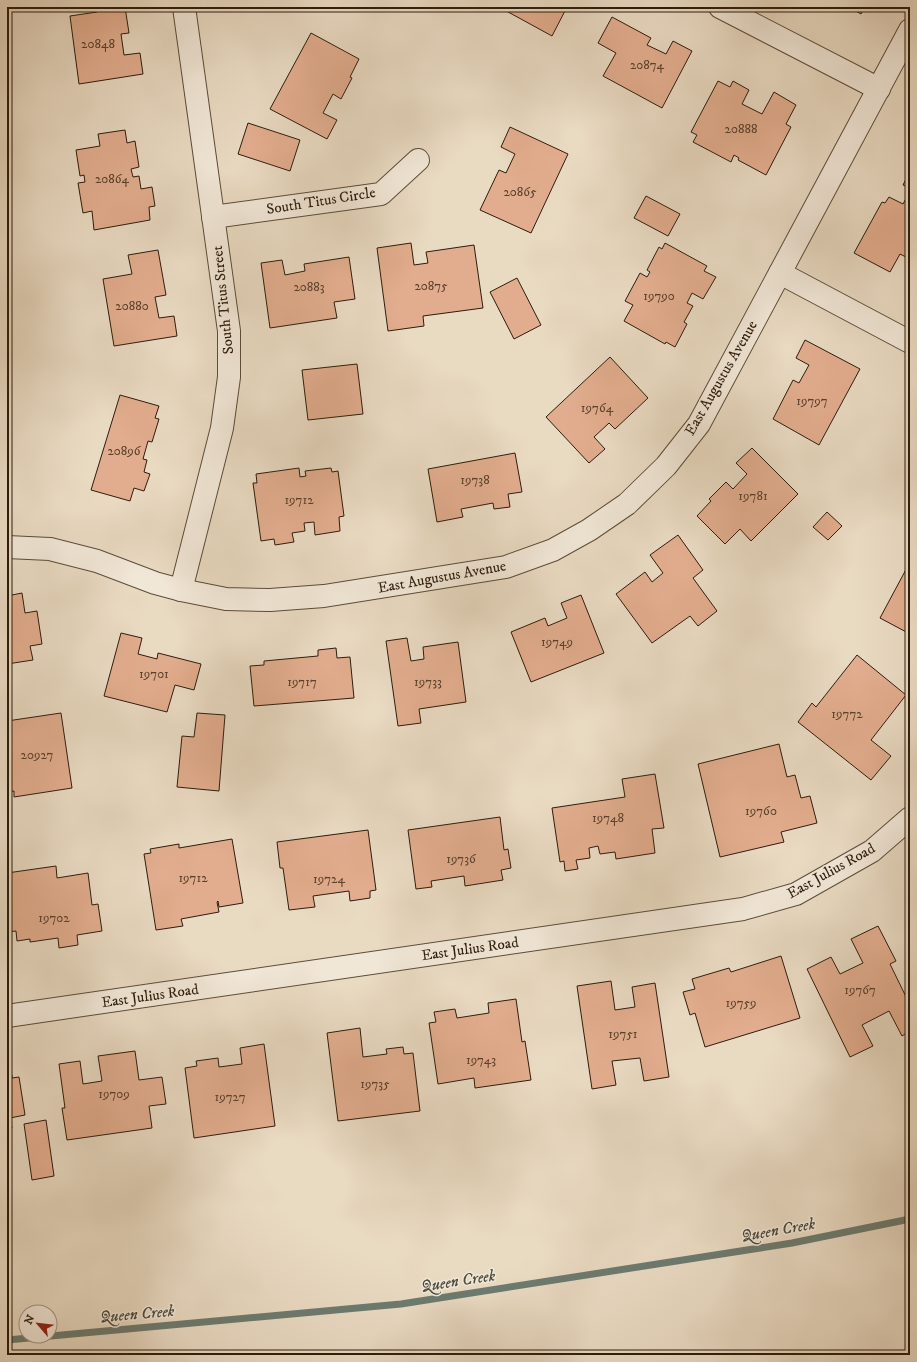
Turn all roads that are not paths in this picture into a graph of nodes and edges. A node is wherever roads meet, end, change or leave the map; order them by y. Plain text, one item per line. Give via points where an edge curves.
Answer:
1 (184, 7) edge
2 (720, 7) edge
3 (910, 30) edge
4 (878, 89) junction
5 (418, 160) dead end
6 (213, 218) junction
7 (780, 273) junction
8 (910, 342) edge
9 (7, 547) edge
10 (181, 590) junction
11 (910, 818) edge
12 (7, 1016) edge

1 - 6 street, South Titus Street
2 - 4 street
3 - 4 street, East Augustus Avenue
4 - 7 street, East Augustus Avenue
5 - 6 street, South Titus Circle via 381,194
6 - 10 street, South Titus Street via 229,331 229,376 222,428
7 - 8 street
7 - 10 street, East Augustus Avenue via 699,424 666,466 627,504 590,530 553,550 506,568 324,596 270,600 226,599
9 - 10 street, East Augustus Avenue via 50,550 96,561
11 - 12 street, East Julius Road via 872,852 796,894 743,909

